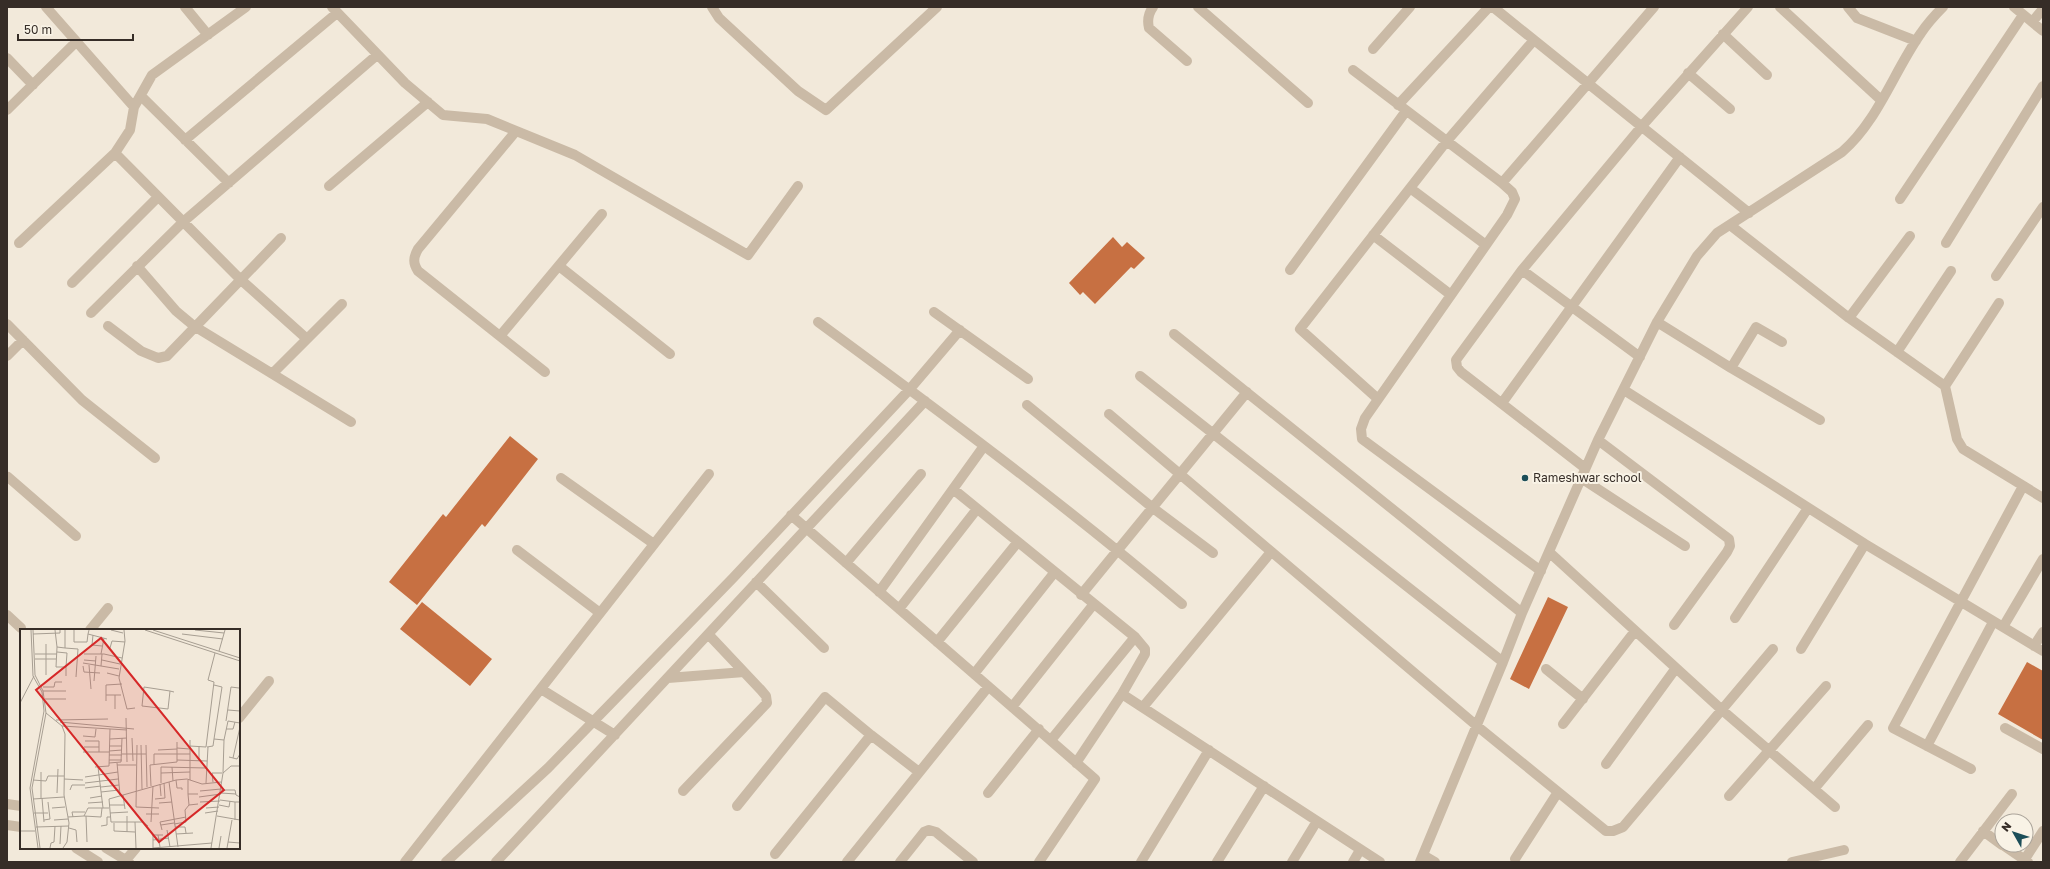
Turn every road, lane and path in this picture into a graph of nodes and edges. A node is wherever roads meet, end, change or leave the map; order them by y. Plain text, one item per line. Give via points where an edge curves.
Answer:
1 (46, 7) edge
2 (185, 7) edge
3 (246, 7) edge
4 (712, 7) edge
5 (937, 7) edge
6 (1153, 7) edge
7 (1198, 7) edge
8 (1410, 7) edge
9 (1489, 7) edge
10 (1493, 7) edge
11 (1640, 7) edge
12 (1748, 7) edge
13 (1780, 7) edge
14 (1848, 7) edge
15 (1943, 7) edge
16 (2014, 7) edge
17 (2043, 9) edge
18 (335, 10) edge
19 (1651, 11) edge
20 (2023, 15) junction
21 (2032, 22) junction
22 (2043, 31) edge
23 (1723, 34) junction
24 (208, 35) junction
25 (1534, 40) junction
26 (1916, 41) junction
27 (76, 42) junction
28 (1373, 49) dead end
29 (377, 55) junction
30 (7, 58) edge
31 (1187, 61) dead end
32 (1353, 70) dead end
33 (1688, 73) junction
34 (1767, 75) dead end
35 (1588, 84) junction
36 (33, 85) junction
37 (2043, 86) edge
38 (141, 96) junction
39 (1881, 100) junction
40 (428, 102) junction
41 (1308, 103) dead end
42 (134, 107) junction
43 (1402, 108) junction
44 (1730, 109) dead end
45 (7, 110) edge
46 (1642, 126) junction
47 (516, 132) junction
48 (185, 140) junction
49 (1446, 142) junction
50 (115, 153) junction
51 (1680, 158) junction
52 (229, 183) junction
53 (1502, 183) junction
54 (329, 186) dead end
55 (798, 186) dead end
56 (1410, 188) junction
57 (158, 197) junction
58 (1900, 199) dead end
59 (2043, 207) edge
60 (1749, 213) junction
61 (602, 214) dead end
62 (183, 222) junction
63 (1730, 225) junction
64 (1373, 235) junction
65 (1910, 236) dead end
66 (281, 238) dead end
67 (19, 243) dead end
68 (1946, 243) dead end
69 (1486, 245) junction
70 (137, 266) junction
71 (559, 266) junction
72 (1290, 270) dead end
73 (1522, 270) junction
74 (1951, 272) dead end
75 (1996, 276) dead end
76 (240, 280) junction
77 (72, 283) dead end
78 (1452, 294) junction
79 (1999, 303) dead end
80 (342, 304) dead end
81 (1572, 307) junction
82 (934, 312) dead end
83 (91, 313) dead end
84 (1849, 318) junction
85 (818, 322) dead end
86 (1657, 322) junction
87 (7, 324) edge
88 (108, 326) dead end
89 (194, 326) junction
90 (960, 330) junction
91 (1174, 334) dead end
92 (500, 336) junction
93 (307, 339) junction
94 (23, 340) junction
95 (1782, 342) dead end
96 (1897, 352) junction
97 (670, 354) dead end
98 (7, 356) edge
99 (1640, 357) junction
100 (1730, 368) junction
101 (545, 372) dead end
102 (272, 373) junction
103 (1140, 376) dead end
104 (1028, 379) dead end
105 (1945, 386) junction
106 (909, 390) junction
107 (1624, 390) junction
108 (1247, 392) junction
109 (1378, 399) junction
110 (925, 401) junction
111 (1502, 403) junction
112 (1027, 405) dead end
113 (1109, 414) dead end
114 (1820, 420) dead end
115 (351, 422) dead end
116 (1213, 434) junction
117 (1598, 440) junction
118 (984, 446) junction
119 (155, 458) dead end
120 (1585, 468) junction
121 (709, 474) dead end
122 (921, 474) dead end
123 (1180, 474) junction
124 (7, 477) edge
125 (561, 478) dead end
126 (1581, 478) junction
127 (2023, 486) junction
128 (953, 489) junction
129 (2043, 498) edge
130 (1153, 508) junction
131 (1808, 508) junction
132 (977, 509) junction
133 (791, 515) junction
134 (807, 529) junction
135 (76, 536) dead end
136 (1017, 543) junction
137 (654, 544) junction
138 (1865, 544) junction
139 (1685, 546) dead end
140 (517, 550) dead end
141 (1118, 550) junction
142 (1271, 552) junction
143 (1549, 552) junction
144 (1212, 553) dead end
145 (2043, 559) edge
146 (846, 563) junction
147 (1541, 571) junction
148 (1054, 572) junction
149 (756, 582) junction
150 (879, 592) junction
151 (1081, 595) junction
152 (1959, 602) junction
153 (1182, 604) dead end
154 (1094, 605) junction
155 (108, 608) dead end
156 (899, 609) junction
157 (600, 613) junction
158 (1522, 613) junction
159 (7, 615) edge
160 (1735, 618) dead end
161 (1993, 622) junction
162 (1674, 625) dead end
163 (21, 628) dead end
164 (2003, 628) junction
165 (91, 629) edge
166 (1635, 631) junction
167 (2043, 632) edge
168 (709, 635) junction
169 (1135, 638) junction
170 (937, 642) junction
171 (2034, 646) junction
172 (824, 648) dead end
173 (1773, 649) dead end
174 (1801, 649) dead end
175 (2043, 651) edge
176 (1503, 662) junction
177 (1676, 668) junction
178 (1546, 669) dead end
179 (744, 672) junction
180 (974, 674) junction
181 (668, 678) junction
182 (269, 681) dead end
183 (1826, 686) dead end
184 (988, 687) junction
185 (541, 689) junction
186 (1122, 694) junction
187 (1583, 699) junction
188 (1012, 707) junction
189 (1144, 707) junction
190 (1722, 710) junction
191 (240, 717) edge
192 (593, 722) junction
193 (1563, 724) dead end
194 (1868, 725) dead end
195 (1477, 726) junction
196 (2005, 728) dead end
197 (1039, 729) junction
198 (615, 735) junction
199 (871, 735) junction
200 (1051, 740) junction
201 (1927, 746) junction
202 (2043, 749) edge
203 (1209, 750) junction
204 (1770, 751) junction
205 (1076, 763) junction
206 (1606, 764) dead end
207 (1971, 769) dead end
208 (919, 772) junction
209 (1264, 786) junction
210 (1814, 789) junction
211 (682, 791) dead end
212 (1558, 792) junction
213 (988, 793) dead end
214 (2012, 794) dead end
215 (1729, 796) dead end
216 (737, 806) dead end
217 (1836, 807) dead end
218 (1317, 821) junction
219 (7, 826) edge
220 (20, 827) edge
221 (1982, 831) junction
222 (2043, 831) edge
223 (1994, 839) edge
224 (78, 849) edge
225 (108, 849) edge
226 (135, 849) edge
227 (1360, 850) junction
228 (1844, 850) dead end
229 (2014, 853) edge
230 (775, 854) dead end
231 (1421, 858) edge
232 (1515, 859) dead end
233 (127, 861) edge
234 (2025, 861) edge
235 (98, 862) edge
236 (405, 862) edge
237 (446, 862) edge
238 (496, 862) edge
239 (847, 862) edge
240 (900, 862) edge
241 (973, 862) edge
242 (1039, 862) edge
243 (1141, 862) edge
244 (1217, 862) edge
245 (1292, 862) edge
246 (1353, 862) edge
247 (1380, 862) edge
248 (1435, 862) edge
249 (1792, 862) edge
250 (1960, 862) edge

1 - 27 street
2 - 24 street
3 - 24 street
4 - 5 street via 719,18 798,92 826,110
6 - 31 street via 1148,17 1149,28
7 - 41 street
8 - 28 street
9 - 43 street
10 - 25 street
11 - 19 street
12 - 23 street
13 - 39 street
14 - 26 street via 1857,18
15 - 26 street
16 - 20 street
17 - 21 street
18 - 29 street
18 - 48 street
19 - 35 street
20 - 21 street
20 - 58 street
21 - 22 street
23 - 33 street
23 - 34 street
24 - 38 street via 152,75
25 - 35 street
25 - 49 street
26 - 39 street
27 - 36 street
27 - 42 street
29 - 40 street
29 - 52 street
30 - 36 street
32 - 43 street
33 - 44 street
33 - 46 street
35 - 46 street
35 - 53 street
36 - 45 street
37 - 68 street
38 - 42 street
38 - 48 street
39 - 60 street via 1854,141 1842,152
40 - 47 street via 443,115 487,120
40 - 54 street
42 - 50 street via 130,130
43 - 49 street
43 - 72 street
46 - 51 street
46 - 73 street
47 - 55 street via 575,155 748,255
47 - 92 street via 414,256 414,265 418,271
48 - 52 street
49 - 53 street
49 - 56 street
50 - 57 street
50 - 67 street
51 - 60 street
51 - 81 street
52 - 62 street
53 - 69 street via 1512,192 1514,199 1508,215
56 - 64 street
56 - 69 street
57 - 62 street
57 - 77 street
59 - 75 street
60 - 63 street
61 - 71 street
62 - 70 street
62 - 76 street
63 - 84 street
63 - 86 street via 1717,233 1697,256
64 - 78 street
64 - 109 street via 1300,329
65 - 84 street
66 - 76 street
69 - 78 street
70 - 83 street
70 - 89 street via 176,310
71 - 92 street
71 - 97 street
73 - 81 street
73 - 111 street via 1456,360 1461,372
74 - 96 street
76 - 89 street
76 - 93 street
78 - 109 street
79 - 105 street
80 - 93 street
81 - 99 street
81 - 111 street
82 - 90 street
84 - 96 street
85 - 106 street
86 - 99 street
86 - 100 street
87 - 94 street
88 - 89 street via 141,351 158,358 168,356
89 - 102 street
90 - 104 street
90 - 106 street
91 - 108 street
92 - 101 street
93 - 102 street
94 - 98 street
94 - 119 street via 82,400
95 - 100 street via 1756,327
96 - 105 street
99 - 107 street
100 - 114 street
102 - 115 street
103 - 116 street
105 - 127 street via 1957,440 1964,449
106 - 110 street
106 - 133 street
107 - 117 street
107 - 131 street
108 - 116 street
108 - 158 street
109 - 147 street via 1365,418 1361,429 1362,439
110 - 118 street
110 - 134 street
111 - 120 street
112 - 130 street
113 - 123 street
116 - 123 street
116 - 176 street
117 - 120 street
117 - 162 street via 1729,539 1730,546 1727,552
118 - 128 street
118 - 141 street
120 - 126 street
121 - 137 street
122 - 146 street
123 - 130 street
123 - 142 street
124 - 135 street
125 - 137 street
126 - 139 street
126 - 143 street
127 - 129 street
127 - 152 street
128 - 132 street
128 - 150 street
130 - 141 street
130 - 144 street
131 - 138 street
131 - 160 street
132 - 136 street
132 - 156 street
133 - 134 street
133 - 192 street
134 - 146 street
134 - 149 street
136 - 148 street
136 - 170 street
137 - 157 street
138 - 152 street
138 - 174 street
140 - 157 street
141 - 151 street
141 - 153 street
142 - 189 street
142 - 195 street
143 - 147 street
143 - 166 street
145 - 164 street
146 - 150 street
147 - 158 street
148 - 151 street
148 - 180 street
149 - 168 street
149 - 172 street
150 - 156 street
151 - 154 street
152 - 161 street
152 - 201 street via 1893,728
154 - 169 street
154 - 188 street
155 - 165 street
156 - 170 street
157 - 185 street
158 - 176 street
159 - 163 street
161 - 164 street
161 - 201 street
164 - 171 street
166 - 177 street
166 - 187 street
167 - 171 street
168 - 179 street
168 - 181 street
169 - 186 street via 1145,649 1145,654
169 - 200 street
170 - 180 street
171 - 175 street
173 - 190 street
176 - 195 street
177 - 190 street
177 - 206 street
178 - 187 street
179 - 181 street
179 - 211 street via 766,696 767,704
180 - 184 street
181 - 198 street
182 - 191 street
183 - 204 street
184 - 188 street
184 - 208 street
185 - 192 street
185 - 236 street
186 - 189 street
186 - 205 street
187 - 193 street
188 - 197 street
189 - 203 street
190 - 204 street
190 - 212 street via 1623,828 1606,831
192 - 198 street
192 - 237 street via 548,768
194 - 210 street
195 - 212 street
195 - 231 street
196 - 202 street
197 - 200 street
197 - 213 street
198 - 238 street
199 - 208 street
199 - 216 street via 825,696
199 - 230 street
200 - 205 street
201 - 207 street
203 - 209 street
203 - 243 street
204 - 210 street
204 - 215 street
205 - 242 street via 1094,779
208 - 239 street
209 - 218 street
209 - 244 street
210 - 217 street
212 - 232 street
214 - 221 street
218 - 227 street
218 - 245 street
219 - 220 street
221 - 223 street
221 - 250 street
222 - 234 street
224 - 235 street
225 - 233 street
226 - 233 street
227 - 246 street
227 - 247 street
228 - 249 street
229 - 234 street
231 - 248 street
240 - 241 street via 924,832 929,830 936,832

